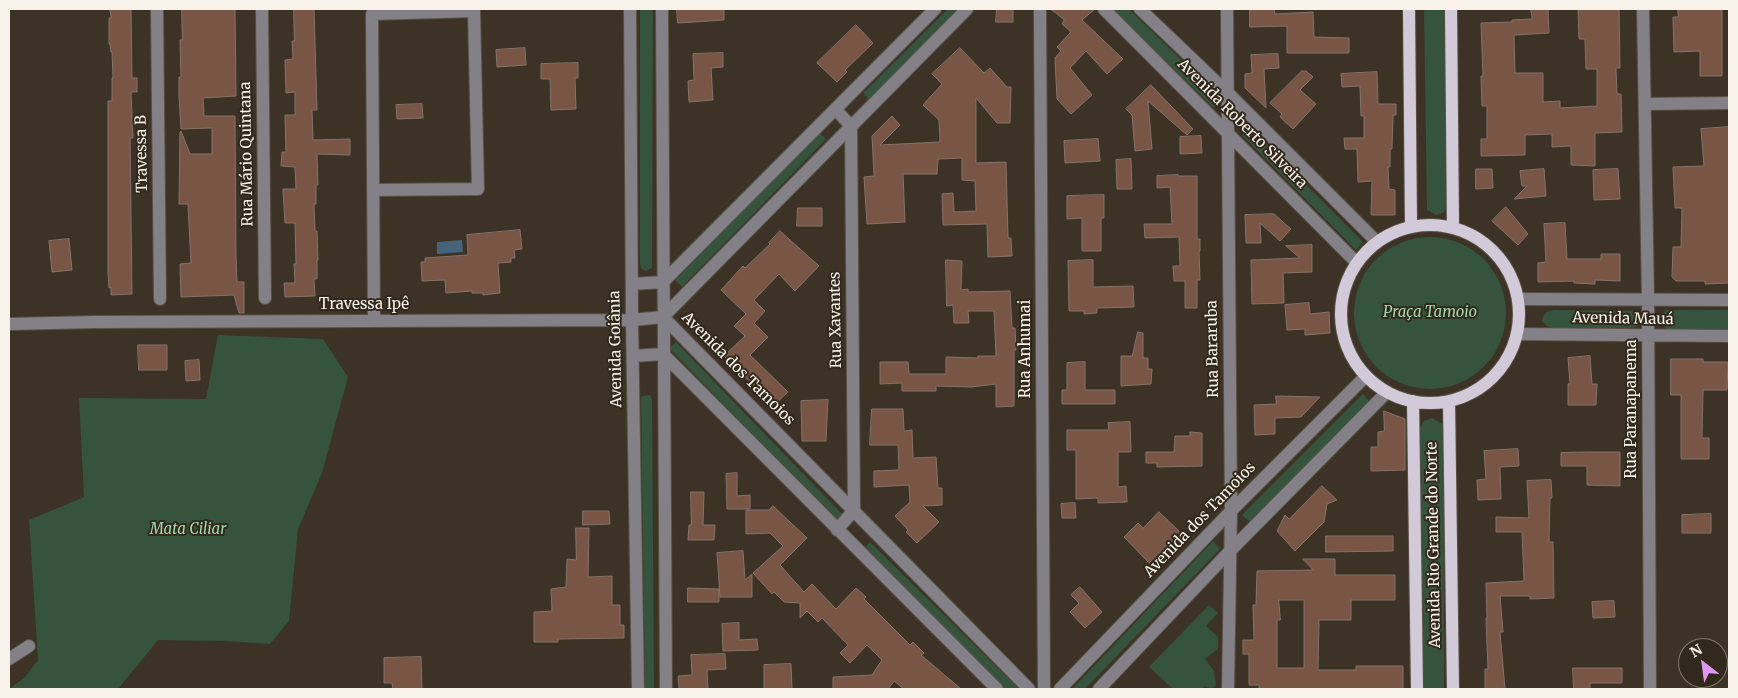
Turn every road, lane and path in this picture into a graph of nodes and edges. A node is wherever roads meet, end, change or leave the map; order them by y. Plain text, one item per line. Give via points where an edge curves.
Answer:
1 (157, 9) edge
2 (262, 9) edge
3 (630, 9) edge
4 (662, 9) edge
5 (935, 9) edge
6 (967, 9) edge
7 (1040, 9) edge
8 (1104, 9) edge
9 (1140, 9) edge
10 (1227, 9) edge
11 (1409, 9) edge
12 (1451, 9) edge
13 (1643, 9) edge
14 (1228, 92) junction
15 (1729, 103) edge
16 (1645, 104) junction
17 (836, 110) junction
18 (851, 126) junction
19 (1228, 133) junction
20 (373, 190) junction
21 (1411, 227) junction
22 (1453, 228) junction
23 (1377, 242) junction
24 (1357, 262) junction
25 (663, 282) junction
26 (632, 284) junction
27 (160, 298) dead end
28 (265, 298) dead end
29 (1518, 299) junction
30 (1648, 300) junction
31 (1729, 300) edge
32 (663, 317) junction
33 (632, 320) junction
34 (374, 321) junction
35 (9, 324) edge
36 (1517, 334) junction
37 (1648, 335) junction
38 (1729, 336) edge
39 (663, 354) junction
40 (633, 356) junction
41 (1366, 376) junction
42 (1387, 392) junction
43 (1414, 401) junction
44 (1449, 401) junction
45 (854, 510) junction
46 (1231, 511) junction
47 (837, 530) junction
48 (1231, 550) junction
49 (30, 646) dead end
50 (9, 660) edge
51 (638, 689) edge
52 (666, 689) edge
53 (997, 689) edge
54 (1029, 689) edge
55 (1044, 689) edge
56 (1060, 689) edge
57 (1099, 689) edge
58 (1228, 689) edge
59 (1417, 689) edge
60 (1452, 689) edge
61 (1650, 689) edge

1 - 27 street, Travessa B
2 - 28 street, Rua Mário Quintana
3 - 26 street, Avenida Goiânia
4 - 25 street
5 - 17 street
6 - 18 street, Avenida dos Tamoios
7 - 55 street, Rua Anhumai
8 - 19 street, Avenida Roberto Silveira
9 - 14 street, Avenida Roberto Silveira
10 - 14 street, Rua Bararuba
11 - 21 main road
12 - 22 main road
13 - 16 street, Rua Paranapanema
14 - 19 street, Rua Bararuba
14 - 23 street, Avenida Roberto Silveira
15 - 16 street
16 - 30 street, Rua Paranapanema
17 - 18 street
17 - 25 street
18 - 32 street, Avenida dos Tamoios
18 - 45 street, Rua Xavantes
19 - 24 street, Avenida Roberto Silveira
19 - 46 street, Rua Bararuba
20 - 20 street via 372,14 474,11 478,189
20 - 34 street
21 - 22 main road via 1439,225
21 - 23 main road
22 - 29 main road via 1489,246 1513,280
23 - 24 main road
24 - 41 main road via 1347,281 1341,321 1345,341
25 - 26 street
25 - 32 street
26 - 33 street, Avenida Goiânia
29 - 30 street, Avenida Mauá
29 - 36 main road
30 - 31 street, Avenida Mauá
30 - 37 street, Rua Paranapanema
32 - 33 street, Travessa Ipê
32 - 39 street
32 - 45 street, Avenida dos Tamoios
33 - 34 street, Travessa Ipê
33 - 40 street, Avenida Goiânia
34 - 35 street, Travessa Ipê
36 - 37 street, Avenida Mauá
36 - 44 main road via 1508,357 1492,377 1472,392
37 - 38 street, Avenida Mauá
37 - 61 street, Rua Paranapanema
39 - 40 street
39 - 47 street
39 - 52 street
40 - 51 street, Avenida Goiânia
41 - 42 main road
41 - 46 street, Avenida dos Tamoios
42 - 43 main road
42 - 48 street
43 - 44 main road
43 - 59 main road, Avenida Rio Grande do Norte
44 - 60 main road, Avenida Rio Grande do Norte
45 - 47 street
45 - 54 street, Avenida dos Tamoios
46 - 48 street, Rua Bararuba
46 - 56 street, Avenida dos Tamoios
47 - 53 street
48 - 57 street
48 - 58 street, Rua Bararuba
49 - 50 street

